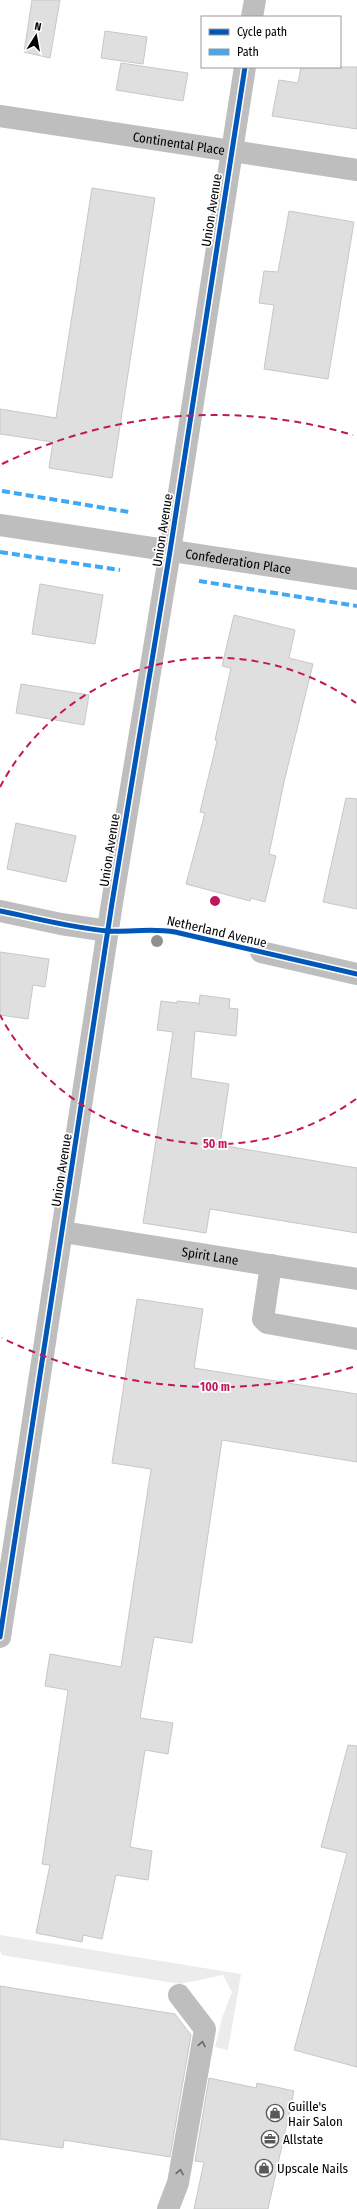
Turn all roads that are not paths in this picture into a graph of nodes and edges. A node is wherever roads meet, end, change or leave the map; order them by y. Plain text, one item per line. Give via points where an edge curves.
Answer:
1 (255, 0) edge
2 (252, 16) edge
3 (244, 68) edge
4 (0, 116) edge
5 (232, 150) junction
6 (357, 170) edge
7 (0, 525) edge
8 (170, 551) junction
9 (357, 579) edge
10 (0, 911) edge
11 (108, 931) junction
12 (261, 952) dead end
13 (357, 974) edge
14 (62, 1232) junction
15 (271, 1265) junction
16 (357, 1279) edge
17 (357, 1339) edge
18 (0, 1637) edge
19 (179, 1995) dead end
20 (168, 2209) edge

1 - 2 street
3 - 5 street, Union Avenue
4 - 5 street, Continental Place
5 - 6 street, Continental Place
5 - 8 street, Union Avenue
7 - 8 street, Confederation Place
8 - 9 street, Confederation Place
8 - 11 street, Union Avenue
10 - 11 street
11 - 14 street, Union Avenue
12 - 13 street, Netherland Avenue
14 - 15 street, Spirit Lane
14 - 18 street, Union Avenue
15 - 16 street, Spirit Lane
15 - 17 street via 263,1319 267,1322
20 -> 19 street via 178,2183 205,2029

